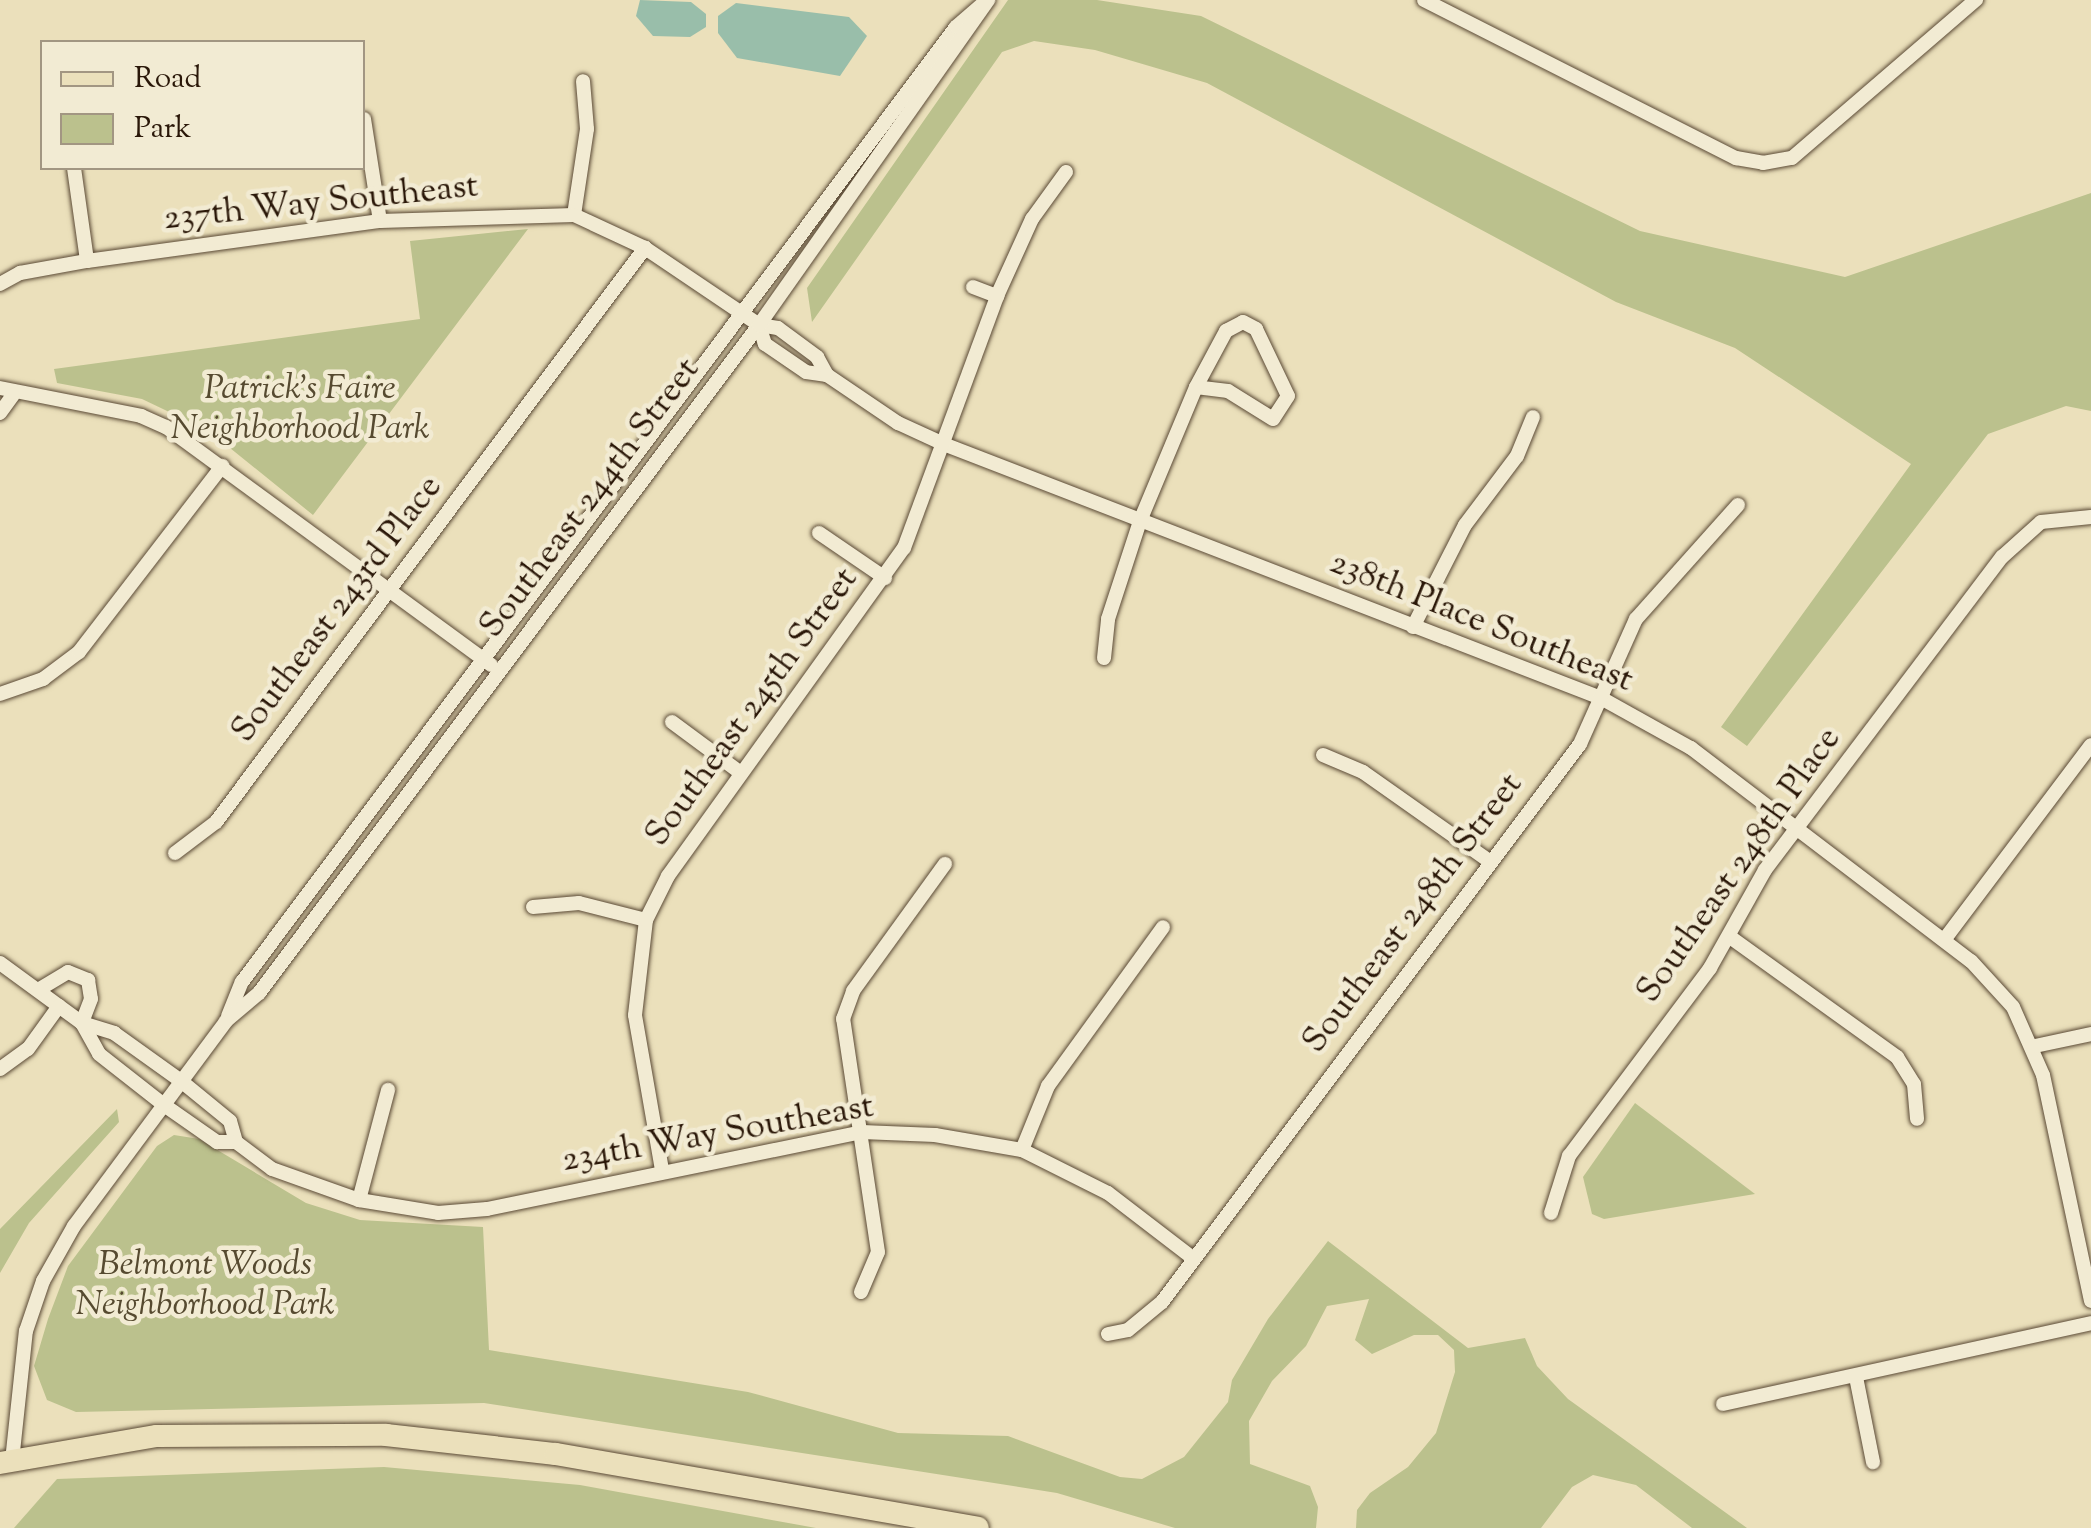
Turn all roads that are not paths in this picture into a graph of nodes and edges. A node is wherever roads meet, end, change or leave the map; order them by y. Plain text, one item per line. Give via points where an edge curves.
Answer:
1 (988, 0) edge
2 (1424, 0) edge
3 (1976, 0) edge
4 (583, 81) dead end
5 (365, 125) edge
6 (74, 170) edge
7 (1066, 172) dead end
8 (574, 216) junction
9 (380, 221) junction
10 (646, 248) junction
11 (86, 260) junction
12 (0, 284) edge
13 (973, 287) dead end
14 (997, 296) junction
15 (744, 315) junction
16 (759, 325) junction
17 (1196, 387) junction
18 (6, 392) edge
19 (0, 413) edge
20 (1534, 417) dead end
21 (946, 445) junction
22 (222, 466) junction
23 (1738, 505) dead end
24 (2091, 517) edge
25 (1140, 521) junction
26 (819, 533) dead end
27 (886, 578) junction
28 (392, 592) junction
29 (1412, 628) junction
30 (1104, 658) dead end
31 (485, 661) junction
32 (500, 671) junction
33 (0, 694) edge
34 (1601, 698) junction
35 (672, 722) dead end
36 (2091, 745) edge
37 (1323, 756) dead end
38 (741, 773) junction
39 (1796, 828) junction
40 (174, 853) dead end
41 (1489, 860) junction
42 (945, 864) dead end
43 (534, 907) dead end
44 (646, 920) junction
45 (1162, 927) dead end
46 (1730, 936) junction
47 (1944, 940) junction
48 (0, 963) edge
49 (38, 990) junction
50 (59, 1006) junction
51 (226, 1021) junction
52 (82, 1024) junction
53 (2091, 1034) edge
54 (2035, 1046) junction
55 (0, 1068) edge
56 (181, 1081) junction
57 (388, 1090) dead end
58 (164, 1105) junction
59 (1918, 1119) dead end
60 (862, 1132) junction
61 (236, 1142) junction
62 (1022, 1150) junction
63 (662, 1170) junction
64 (358, 1200) junction
65 (1552, 1213) dead end
66 (1194, 1259) junction
67 (861, 1292) dead end
68 (2091, 1301) edge
69 (2091, 1322) edge
70 (1108, 1334) dead end
71 (1856, 1377) junction
72 (1723, 1404) dead end
73 (6, 1462) edge
74 (1873, 1462) dead end
75 (978, 1528) edge

1 - 15 street, Southeast 244th Street via 956,27
1 - 16 street, Southeast 244th Street
2 - 3 street via 1736,158 1763,164 1792,158
4 - 8 street via 587,128
5 - 9 street
6 - 11 street
7 - 14 street, Southeast 245th Street via 1032,219
8 - 9 street, 237th Way Southeast
8 - 10 street, 237th Way Southeast
9 - 11 street, 237th Way Southeast
10 - 15 street, 238th Place Southeast
10 - 28 street, Southeast 243rd Place
11 - 12 street, 237th Way Southeast via 20,273
13 - 14 street
14 - 21 street, Southeast 245th Street
15 - 16 street, 238th Place Southeast
15 - 31 street, Southeast 244th Street
16 - 21 street, 238th Place Southeast via 765,344 806,372 827,375 898,424
16 - 32 street, Southeast 244th Street
17 - 17 street via 1219,340 1243,322 1263,338 1288,396 1273,419 1228,391
17 - 25 street
18 - 19 street
18 - 22 street via 141,416
20 - 29 street via 1517,456 1465,525
21 - 25 street, 238th Place Southeast
21 - 27 street, Southeast 245th Street
22 - 28 street
22 - 33 street via 79,652 32,684
23 - 34 street, Southeast 248th Street via 1636,619
24 - 39 street, Southeast 248th Place via 2040,522 2002,557
25 - 29 street, 238th Place Southeast
25 - 30 street via 1108,619
26 - 27 street
27 - 38 street, Southeast 245th Street
28 - 31 street
28 - 40 street, Southeast 243rd Place via 216,822
29 - 34 street, 238th Place Southeast
31 - 32 street
31 - 51 street, Southeast 244th Street via 242,982
32 - 51 street, Southeast 244th Street via 259,992
34 - 39 street, 238th Place Southeast via 1690,748
34 - 41 street, Southeast 248th Street via 1580,744
35 - 38 street
36 - 47 street
37 - 41 street via 1362,772
38 - 44 street, Southeast 245th Street via 668,876
39 - 46 street, Southeast 248th Place
39 - 47 street, 238th Place Southeast
41 - 66 street, Southeast 248th Street
42 - 60 street via 847,1004 844,1046
43 - 44 street via 580,904
44 - 63 street, Southeast 245th Street via 636,1015
45 - 62 street via 1048,1086
46 - 59 street via 1897,1057 1914,1084
46 - 65 street, Southeast 248th Place via 1568,1156
47 - 54 street, 238th Place Southeast via 2002,992
48 - 49 street, 234th Way Southeast
49 - 50 street, 234th Way Southeast
49 - 52 street via 68,972 88,980 91,998
50 - 52 street, 234th Way Southeast
50 - 55 street via 28,1049
51 - 56 street, Southeast 244th Street
52 - 56 street, 234th Way Southeast via 114,1033
52 - 58 street, 234th Way Southeast via 99,1054
53 - 54 street
54 - 68 street, 238th Place Southeast
56 - 58 street, Southeast 244th Street
56 - 61 street, 234th Way Southeast via 230,1120
57 - 64 street
58 - 61 street, 234th Way Southeast via 217,1142
58 - 73 street, Southeast 244th Street via 74,1226 42,1281 22,1351
60 - 62 street, 234th Way Southeast via 935,1135
60 - 63 street, 234th Way Southeast
60 - 67 street via 878,1252
61 - 64 street, 234th Way Southeast via 272,1169
62 - 66 street, 234th Way Southeast via 1108,1194
63 - 64 street, 234th Way Southeast via 486,1209 438,1212
66 - 70 street, Southeast 248th Street via 1144,1320
69 - 71 street
71 - 72 street
71 - 74 street
73 - 75 main road via 158,1436 386,1435 556,1454

